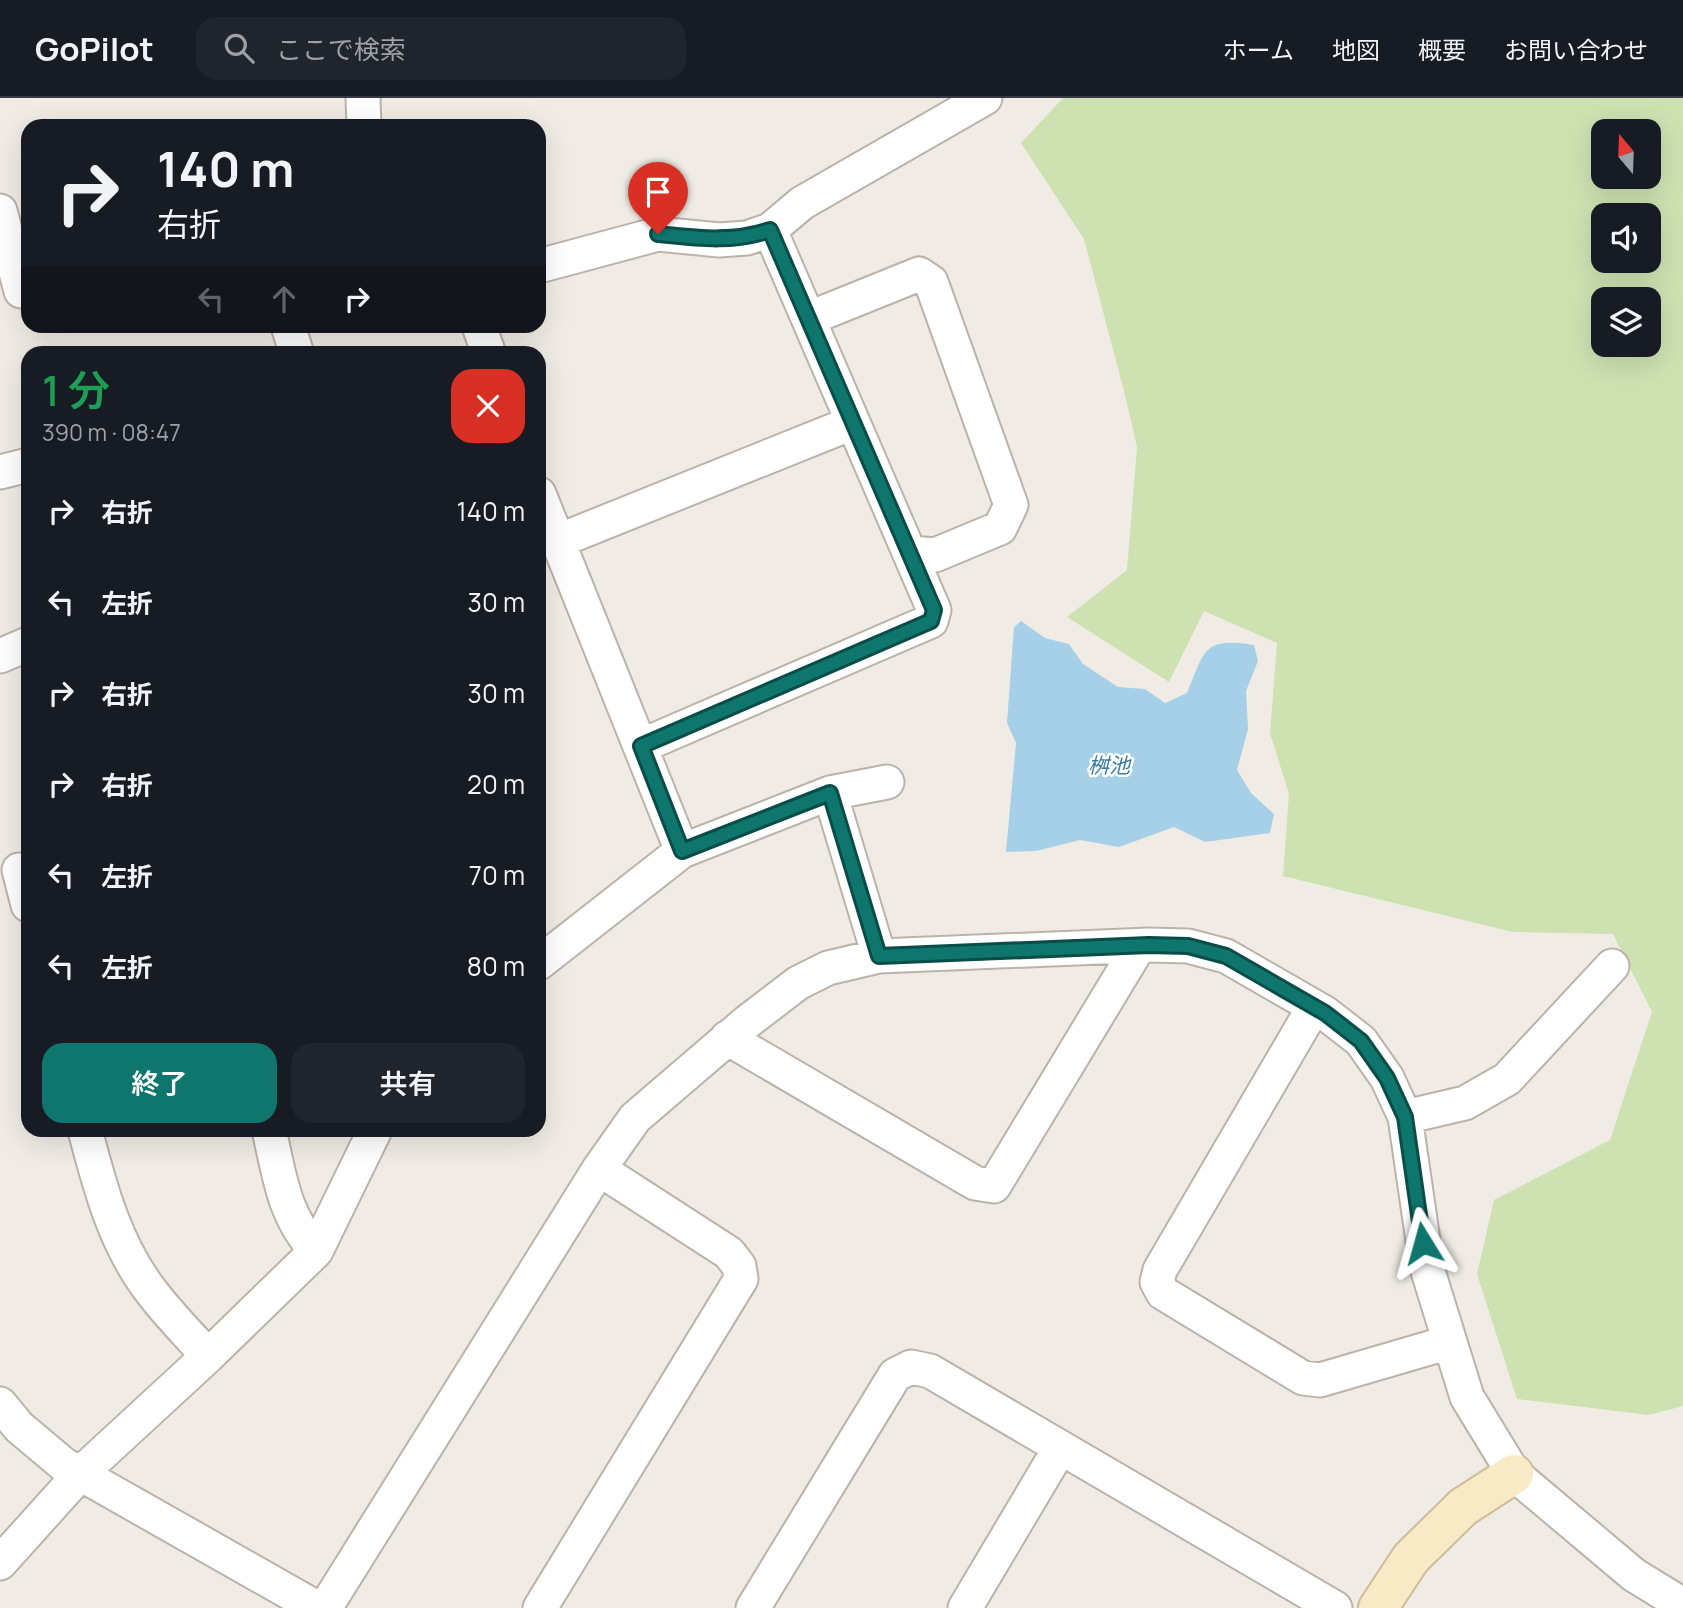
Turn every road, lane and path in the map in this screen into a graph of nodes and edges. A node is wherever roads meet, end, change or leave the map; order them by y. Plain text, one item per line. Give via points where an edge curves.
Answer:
1 (363, 98) edge
2 (985, 98) edge
3 (364, 119) edge
4 (0, 212) edge
5 (770, 230) junction
6 (546, 264) edge
7 (16, 292) edge
8 (810, 318) junction
9 (852, 423) junction
10 (21, 467) edge
11 (0, 472) edge
12 (546, 511) edge
13 (558, 541) junction
14 (911, 553) junction
15 (21, 647) edge
16 (0, 656) edge
17 (641, 746) junction
18 (887, 782) dead end
19 (830, 793) junction
20 (682, 851) junction
21 (1139, 946) junction
22 (879, 956) junction
23 (546, 958) edge
24 (1612, 966) dead end
25 (1314, 1007) junction
26 (727, 1038) junction
27 (1405, 1117) junction
28 (87, 1137) edge
29 (271, 1137) edge
30 (372, 1137) edge
31 (598, 1169) junction
32 (316, 1251) junction
33 (1450, 1342) junction
34 (208, 1356) junction
35 (0, 1404) edge
36 (1060, 1448) junction
37 (80, 1474) junction
38 (1514, 1474) junction
39 (0, 1563) edge
40 (1683, 1605) edge
41 (317, 1608) edge
42 (324, 1608) edge
43 (540, 1608) edge
44 (753, 1608) edge
45 (965, 1608) edge
46 (1335, 1608) edge
47 (1378, 1608) edge

1 - 3 street
2 - 5 street via 802,203
4 - 7 street
5 - 6 street via 719,240 658,234
5 - 8 street
8 - 9 street
8 - 14 street via 919,274 931,282 1011,505 1000,528 935,555
9 - 13 street
9 - 14 street
10 - 11 street
12 - 13 street
13 - 17 street
14 - 17 street via 934,610 931,621
15 - 16 street
17 - 20 street
18 - 19 street
19 - 20 street
19 - 22 street
20 - 23 street
21 - 22 street
21 - 25 street via 1188,946 1226,956
21 - 26 street via 994,1185 975,1183
22 - 26 street via 828,968 799,983
24 - 27 street via 1507,1079 1465,1103
25 - 27 street via 1361,1041 1387,1078
25 - 33 street via 1157,1282 1163,1293 1303,1378 1320,1380
26 - 31 street via 635,1118
27 - 33 street via 1427,1268
28 - 34 street via 100,1191 135,1267
29 - 32 street via 289,1211
30 - 32 street
31 - 42 street
31 - 43 street via 729,1252 741,1279
32 - 34 street
33 - 38 street via 1468,1397
34 - 37 street
35 - 37 street via 19,1427
36 - 44 street via 930,1371 911,1367 895,1376
36 - 45 street
36 - 46 street
37 - 39 street
37 - 41 street
38 - 40 street via 1634,1575
38 - 47 street via 1463,1507 1410,1558

